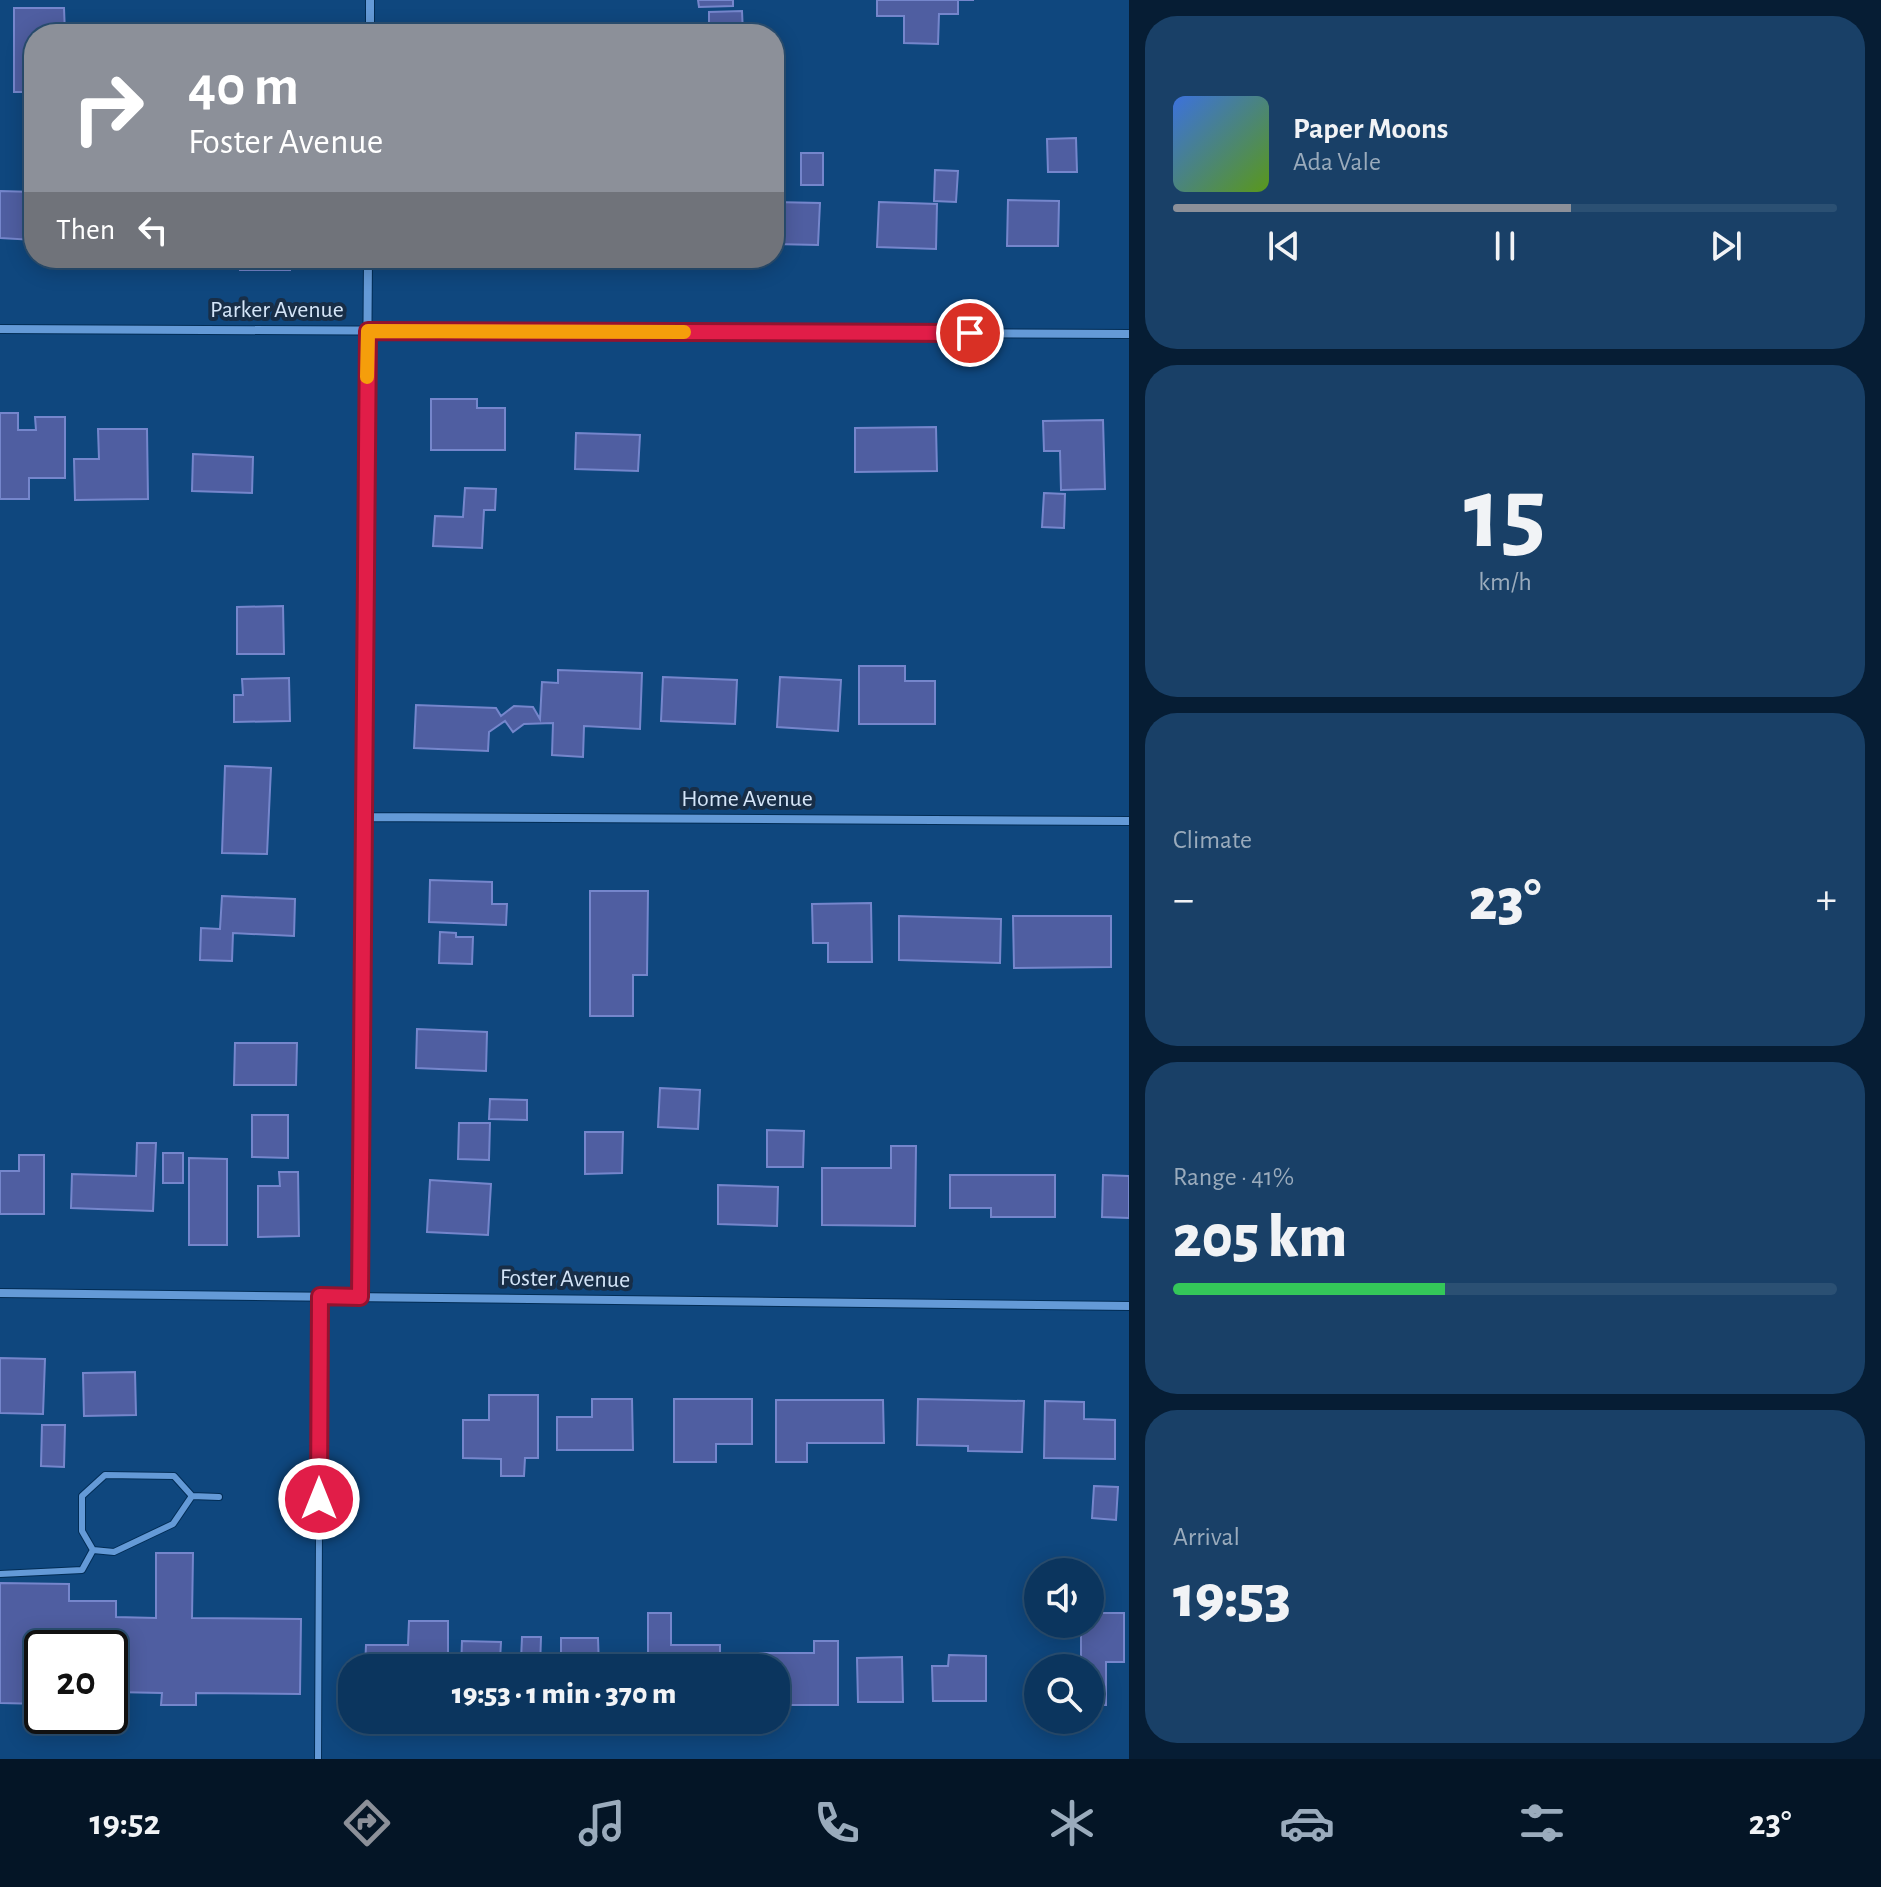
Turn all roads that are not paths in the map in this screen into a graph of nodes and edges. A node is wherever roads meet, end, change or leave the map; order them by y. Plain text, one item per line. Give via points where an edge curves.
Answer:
1 (370, 0) edge
2 (370, 24) edge
3 (368, 268) edge
4 (0, 329) edge
5 (368, 331) junction
6 (1129, 334) edge
7 (364, 817) junction
8 (1129, 821) edge
9 (0, 1293) edge
10 (320, 1296) junction
11 (360, 1297) junction
12 (1129, 1306) edge
13 (192, 1496) junction
14 (219, 1497) dead end
15 (93, 1550) junction
16 (0, 1574) edge
17 (318, 1759) edge

1 - 2 street
3 - 5 street
4 - 5 street, Parker Avenue
5 - 6 street, Parker Avenue
5 - 7 street
7 - 8 street, Home Avenue
7 - 11 street
9 - 10 street, Foster Avenue
10 - 11 street, Foster Avenue
10 - 17 lane
11 - 12 street, Foster Avenue
13 - 14 lane
13 - 15 lane via 173,1524 114,1552
13 - 15 lane via 174,1476 105,1475 82,1496 82,1531
15 - 16 lane via 82,1570

